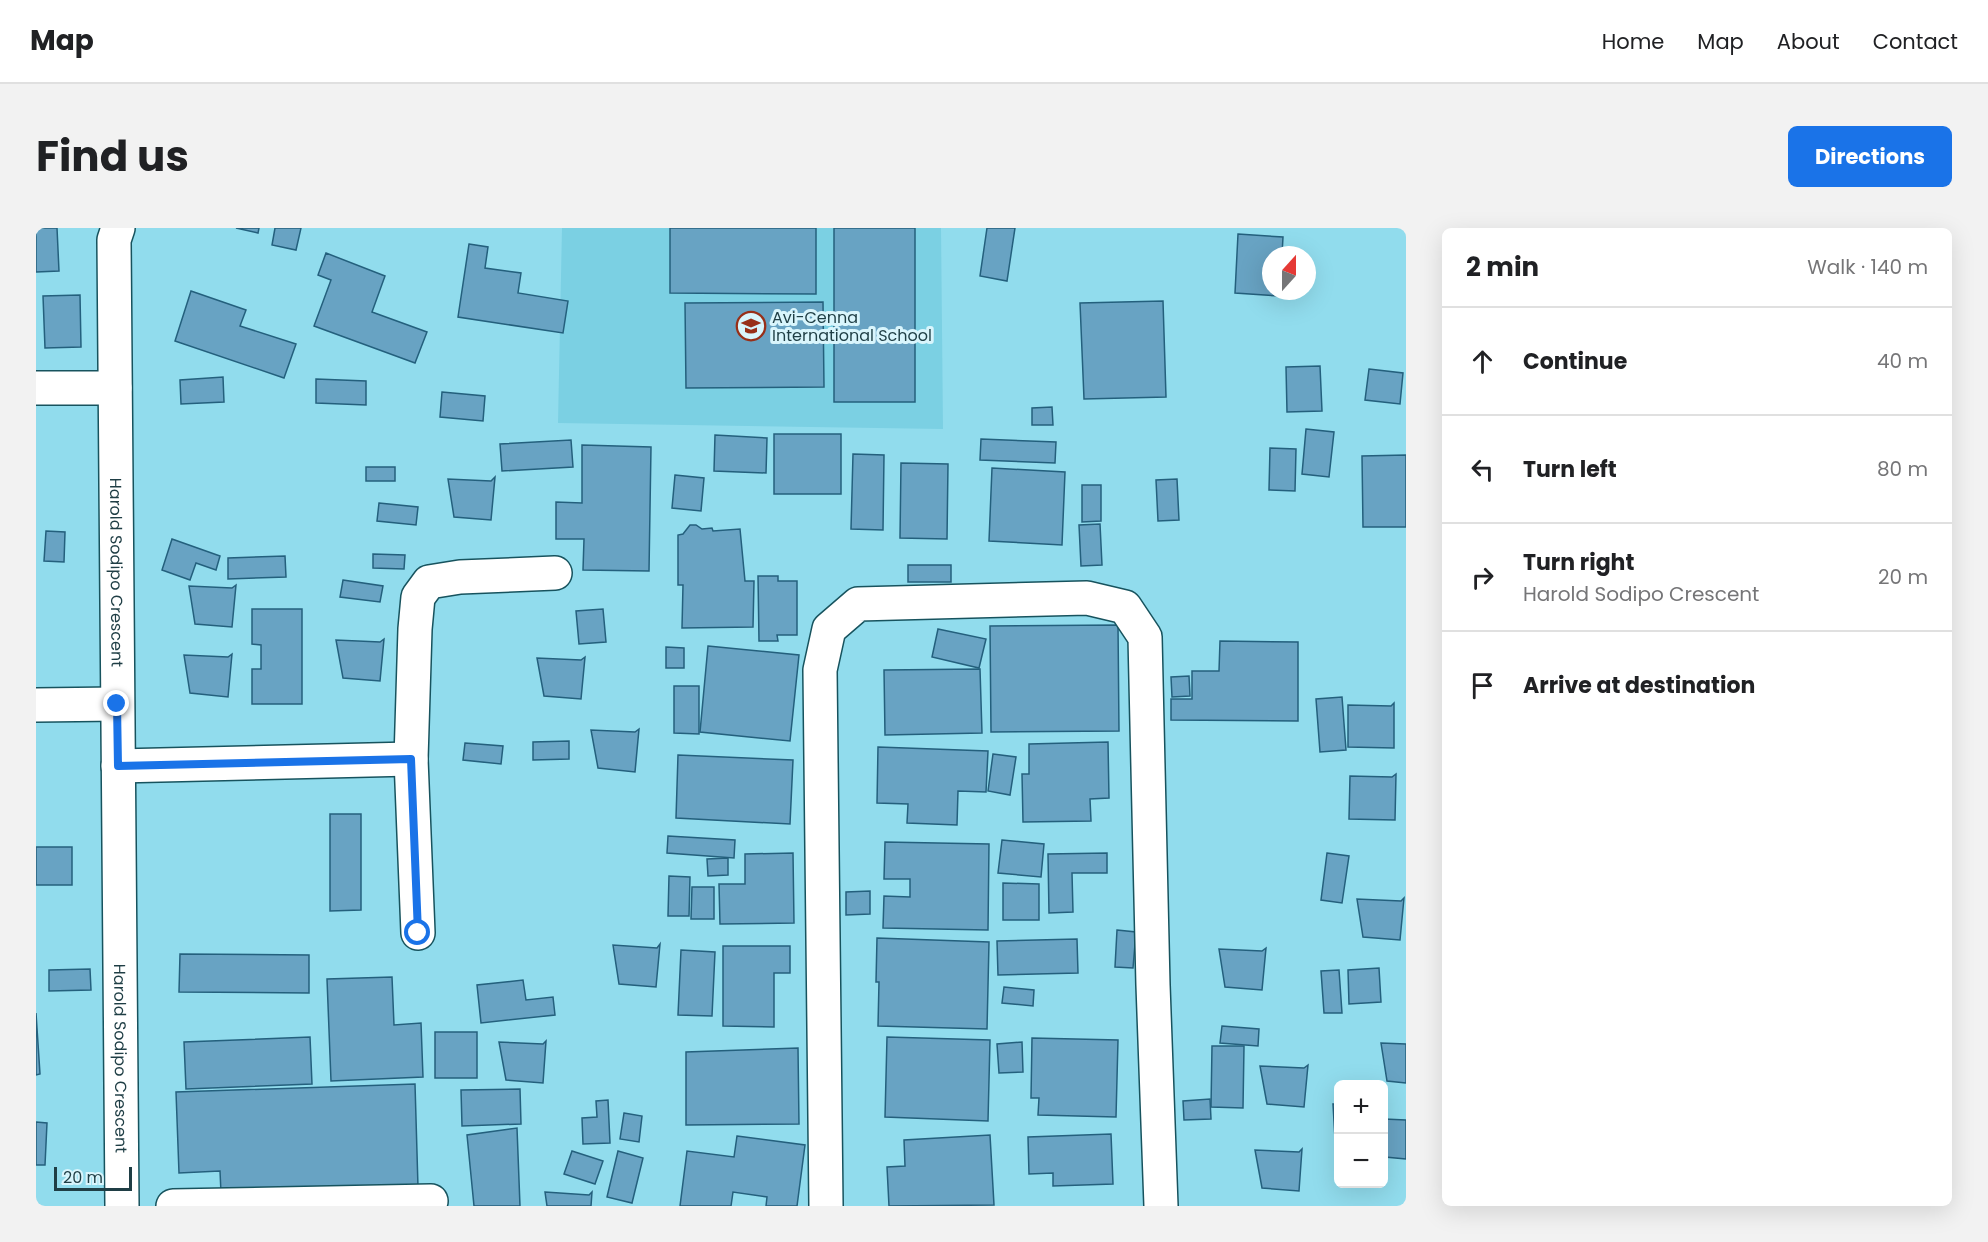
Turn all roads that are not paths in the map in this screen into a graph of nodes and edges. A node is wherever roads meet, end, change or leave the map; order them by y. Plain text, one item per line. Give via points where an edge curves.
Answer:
1 (118, 228) edge
2 (36, 388) edge
3 (115, 388) junction
4 (555, 573) dead end
5 (117, 704) junction
6 (36, 705) edge
7 (411, 759) junction
8 (118, 766) junction
9 (418, 933) dead end
10 (431, 1201) dead end
11 (122, 1206) edge
12 (173, 1206) edge
13 (826, 1206) edge
14 (1161, 1206) edge

1 - 3 street, Harold Sodipo Crescent via 114,240
2 - 3 street
3 - 5 street, Harold Sodipo Crescent
4 - 7 street via 429,582 418,597
5 - 6 street
5 - 8 street, Harold Sodipo Crescent
7 - 8 street
7 - 9 street
8 - 11 street, Harold Sodipo Crescent
10 - 12 street
13 - 14 street via 820,670 829,629 858,604 1087,598 1125,606 1144,637

